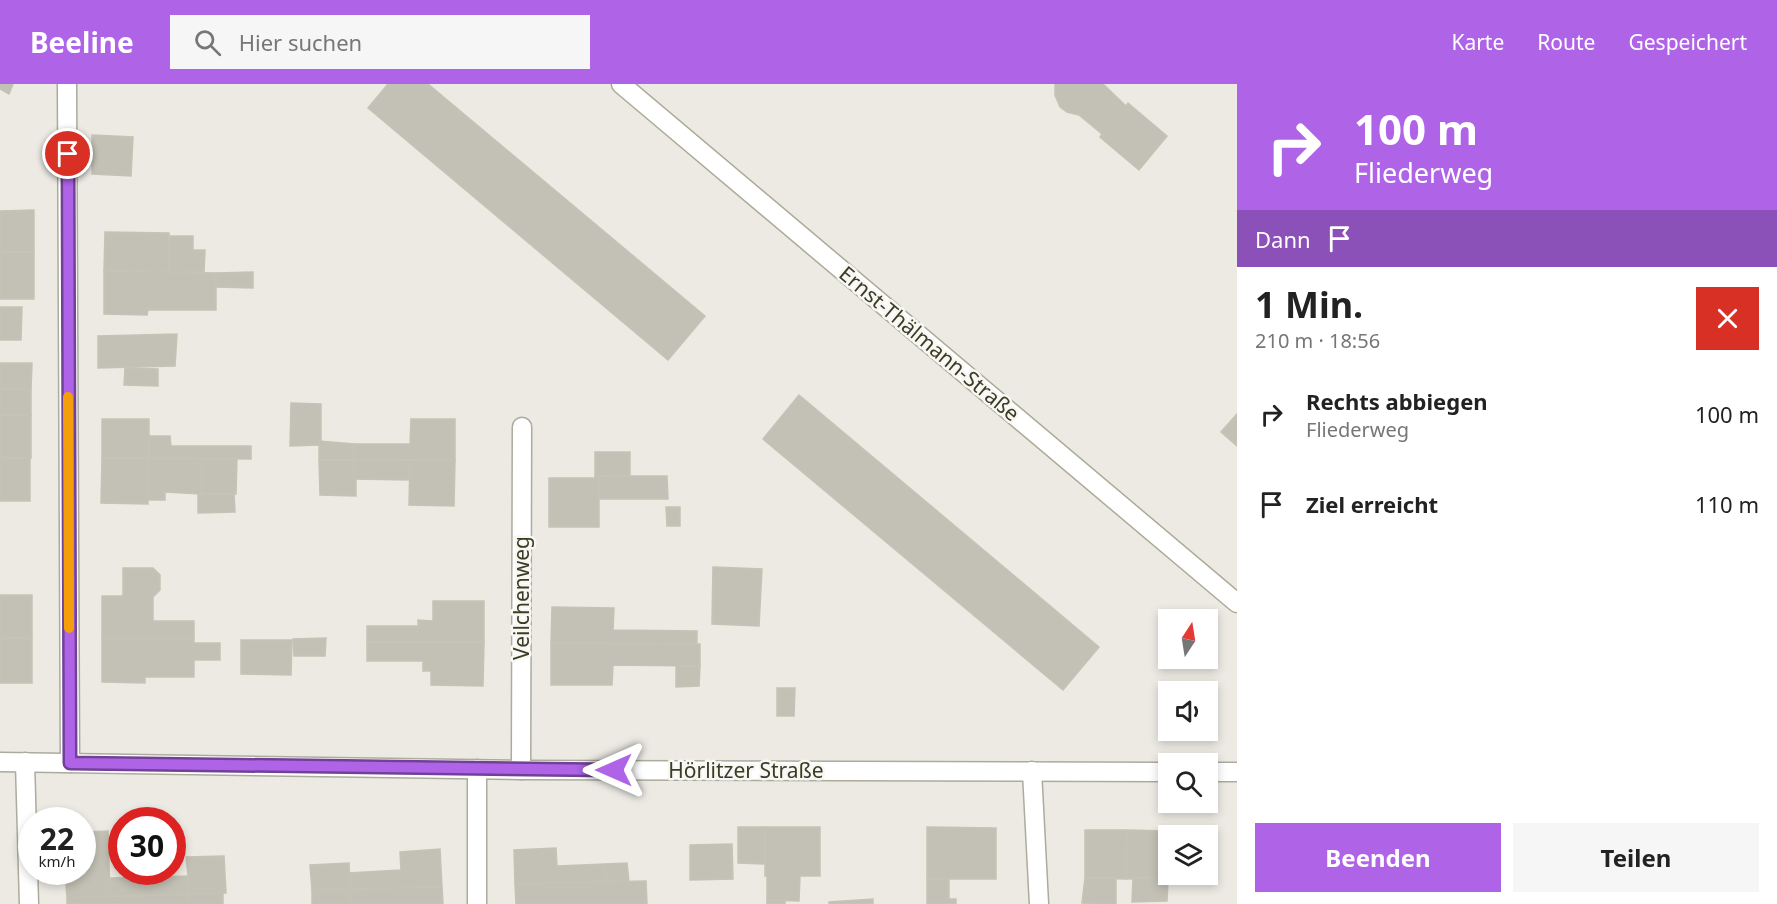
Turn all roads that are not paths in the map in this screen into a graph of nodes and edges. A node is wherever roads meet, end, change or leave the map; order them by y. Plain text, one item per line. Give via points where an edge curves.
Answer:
1 (67, 84) edge
2 (621, 84) edge
3 (522, 427) dead end
4 (1237, 603) edge
5 (0, 762) edge
6 (25, 762) junction
7 (70, 763) junction
8 (477, 770) junction
9 (521, 770) junction
10 (1032, 771) junction
11 (1158, 772) edge
12 (1218, 772) edge
13 (1237, 772) edge
14 (29, 904) edge
15 (477, 904) edge
16 (1039, 904) edge

1 - 7 street
2 - 4 street, Ernst-Thälmann-Straße
3 - 9 street, Veilchenweg
5 - 6 street, Hörlitzer Straße
6 - 7 street, Hörlitzer Straße
6 - 14 street
7 - 8 street, Hörlitzer Straße
8 - 9 street, Hörlitzer Straße
8 - 15 street
9 - 10 street, Hörlitzer Straße
10 - 11 street, Hörlitzer Straße
10 - 16 street
12 - 13 street

